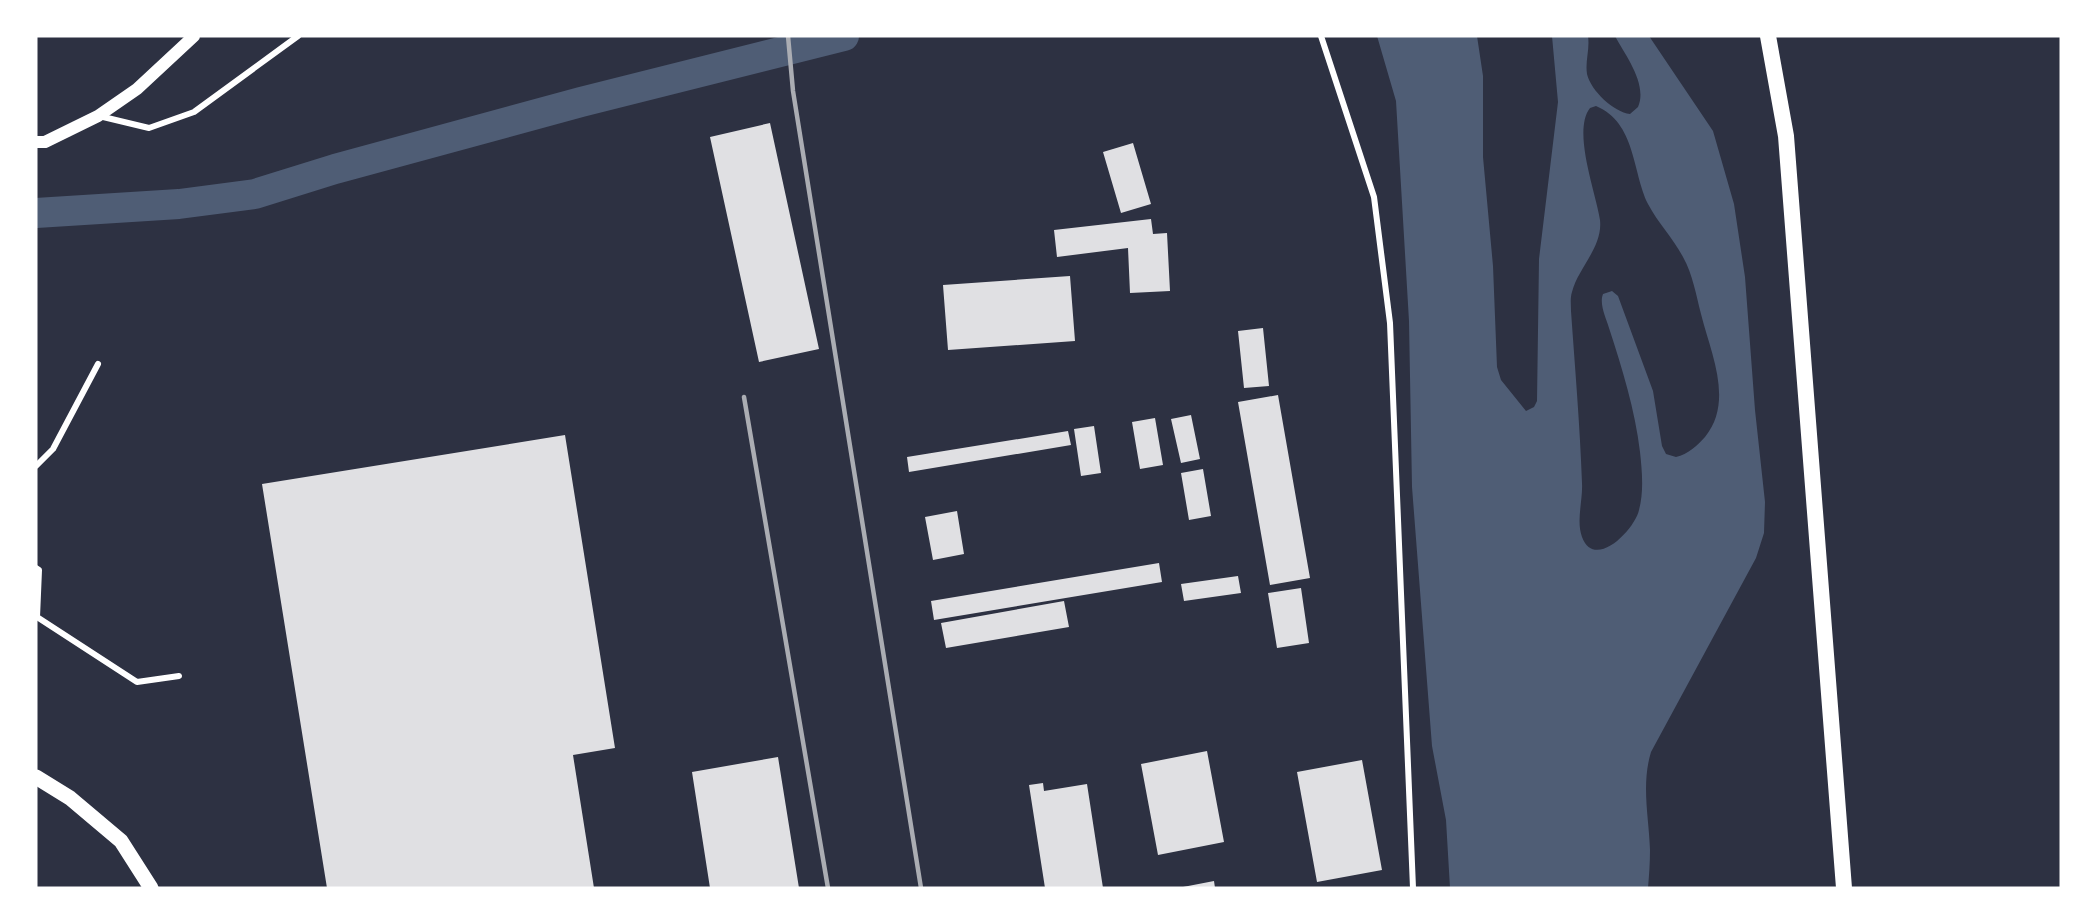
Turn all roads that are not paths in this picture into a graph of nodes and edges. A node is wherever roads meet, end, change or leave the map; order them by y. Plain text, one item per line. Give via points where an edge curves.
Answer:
1 (194, 36) edge
2 (298, 36) edge
3 (1321, 36) edge
4 (1768, 36) edge
5 (98, 116) junction
6 (36, 142) edge
7 (98, 364) dead end
8 (36, 466) edge
9 (36, 568) edge
10 (179, 676) dead end
11 (36, 777) edge
12 (151, 888) edge
13 (1413, 888) edge
14 (1844, 888) edge

1 - 5 main road via 137,89
2 - 5 street via 194,112 149,129
3 - 13 street via 1374,197 1390,322
4 - 14 highway via 1786,136
5 - 6 main road via 45,142
7 - 8 street via 53,448
9 - 10 street via 37,617 137,682
11 - 12 main road via 70,798 121,841

